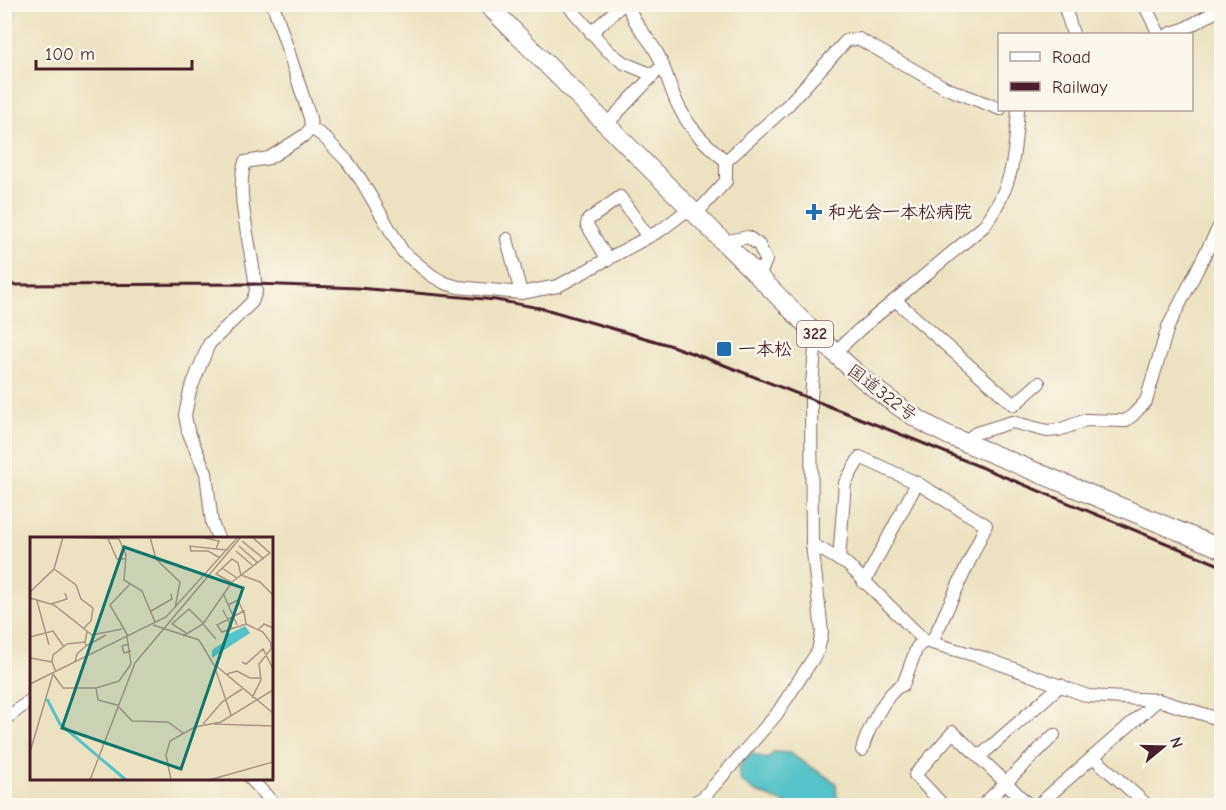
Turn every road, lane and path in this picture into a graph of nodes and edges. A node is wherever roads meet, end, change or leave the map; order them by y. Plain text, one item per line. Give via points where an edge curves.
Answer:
1 (273, 4) edge
2 (487, 4) edge
3 (567, 4) edge
4 (623, 4) edge
5 (628, 4) edge
6 (1064, 4) edge
7 (1144, 4) edge
8 (1221, 8) edge
9 (591, 33) junction
10 (1073, 33) edge
11 (1158, 33) edge
12 (1172, 33) edge
13 (663, 64) junction
14 (653, 75) junction
15 (998, 109) edge
16 (1018, 113) edge
17 (606, 124) junction
18 (310, 128) junction
19 (726, 161) junction
20 (692, 212) junction
21 (1221, 221) edge
22 (648, 237) junction
23 (507, 239) dead end
24 (608, 260) junction
25 (521, 293) junction
26 (895, 300) junction
27 (816, 336) junction
28 (833, 354) junction
29 (1039, 383) dead end
30 (964, 442) junction
31 (917, 483) junction
32 (218, 537) edge
33 (812, 544) junction
34 (1221, 549) edge
35 (839, 560) junction
36 (864, 583) junction
37 (928, 642) junction
38 (1061, 685) junction
39 (30, 700) edge
40 (1158, 700) junction
41 (4, 720) edge
42 (1221, 720) edge
43 (1054, 735) dead end
44 (862, 750) dead end
45 (979, 757) junction
46 (1093, 757) junction
47 (252, 780) edge
48 (1006, 782) junction
49 (702, 802) edge
50 (276, 806) edge
51 (686, 806) edge
52 (944, 806) edge
53 (982, 806) edge
54 (1030, 806) edge
55 (1037, 806) edge
56 (1145, 806) edge

1 - 18 street
2 - 17 highway, 国道322号 / 322
3 - 9 street
4 - 9 street
5 - 13 street via 634,22
6 - 10 street
7 - 11 street
8 - 12 street
9 - 14 street via 624,63
13 - 14 street
13 - 19 street via 690,126
14 - 17 street
15 - 19 street via 946,88 853,38 843,42 787,106
16 - 26 street via 1010,177 999,206 984,226
17 - 20 highway, 国道322号 / 322
18 - 25 street via 347,161 403,252 418,266 446,283
18 - 32 street via 269,158 245,162 243,197 256,291 252,302 208,344 184,415 206,473 212,523
19 - 20 street via 726,181
20 - 22 street
20 - 27 highway, 国道322号 / 322
21 - 30 street via 1168,327 1146,400 1134,415 1125,421 1086,420 1047,431 1012,422 976,433
22 - 24 street
22 - 24 street via 620,197 588,220 587,225
23 - 25 street
24 - 25 street via 558,286
26 - 28 street
26 - 29 street via 1014,405
27 - 28 highway, 国道322号 / 322
27 - 33 street
28 - 30 highway, 国道322号 / 322 via 892,403 924,424
30 - 34 highway, 国道322号 / 322
31 - 35 street via 860,457 845,483
31 - 36 street
31 - 37 street via 986,525
33 - 35 street
33 - 49 street via 822,632 818,651 776,716
35 - 36 street
36 - 37 street
37 - 38 street
37 - 44 street via 917,647 903,685 892,690 865,737
38 - 40 street via 1088,696
38 - 45 street
39 - 41 street
40 - 42 street
40 - 46 street
43 - 48 street
45 - 48 street
45 - 52 street via 953,732 915,775
46 - 55 street
46 - 56 street
47 - 50 street
48 - 53 street
48 - 54 street
49 - 51 street

